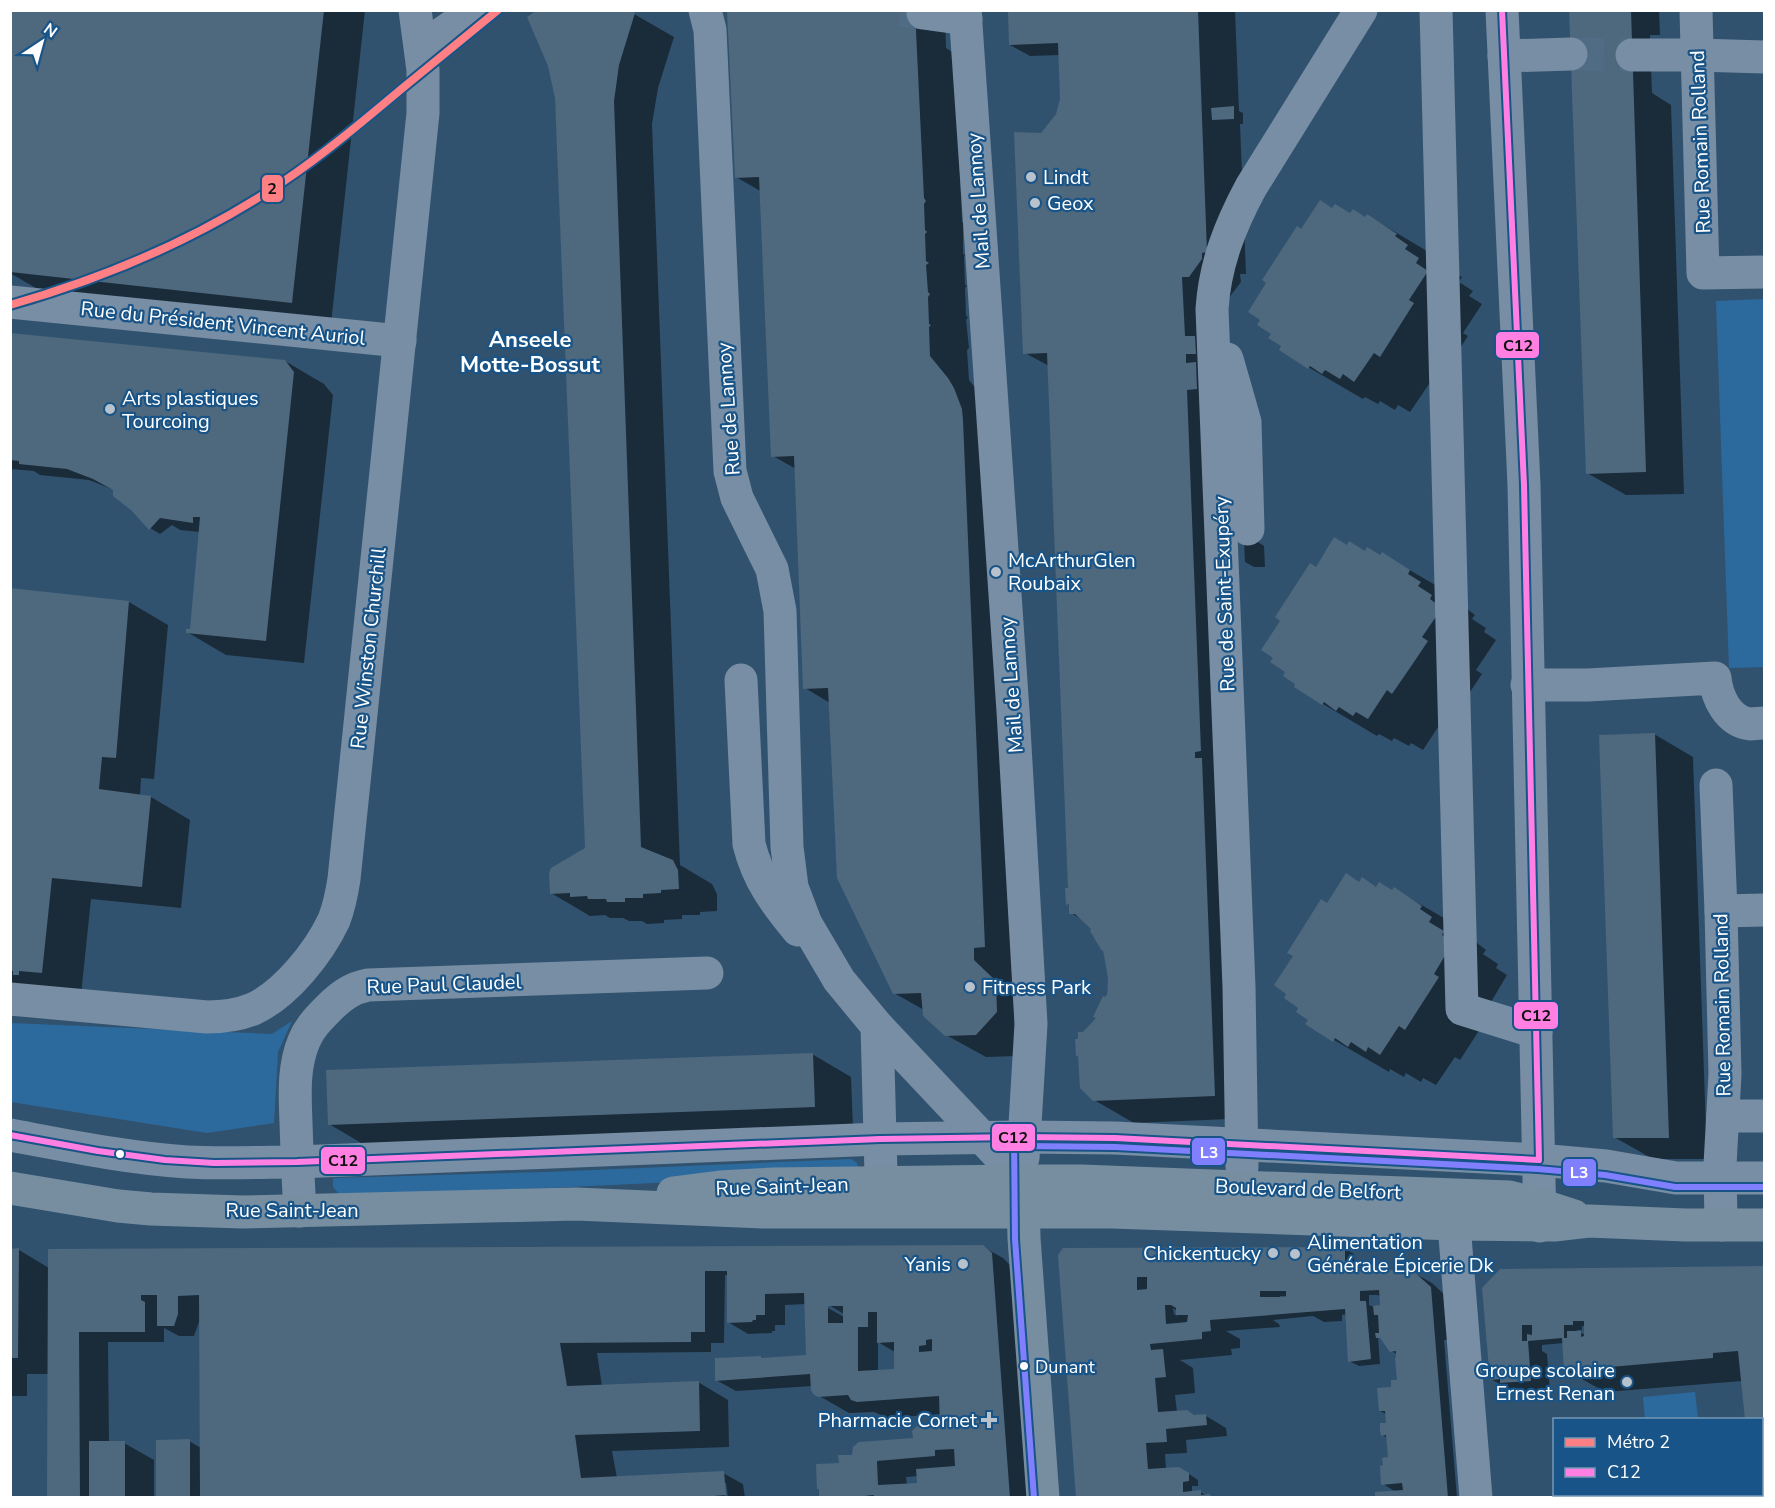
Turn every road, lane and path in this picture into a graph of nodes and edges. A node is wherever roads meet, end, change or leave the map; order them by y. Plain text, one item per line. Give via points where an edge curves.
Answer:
1 (415, 10) edge
2 (476, 10) edge
3 (705, 10) edge
4 (1361, 10) edge
5 (1436, 10) edge
6 (1502, 10) edge
7 (1696, 10) edge
8 (923, 13) dead end
9 (965, 15) edge
10 (421, 48) junction
11 (1571, 54) tunnel mouth
12 (1632, 55) tunnel mouth
13 (1697, 55) junction
14 (1504, 56) junction
15 (1764, 57) edge
16 (1764, 272) edge
17 (10, 302) edge
18 (1212, 309) junction
19 (400, 341) junction
20 (1248, 528) dead end
21 (741, 680) dead end
22 (1527, 686) junction
23 (1757, 723) edge
24 (1716, 785) dead end
25 (1764, 910) edge
26 (1721, 911) junction
27 (707, 974) dead end
28 (839, 980) junction
29 (10, 999) edge
30 (877, 1026) junction
31 (1536, 1032) junction
32 (1723, 1116) junction
33 (1764, 1116) edge
34 (10, 1135) edge
35 (982, 1137) junction
36 (1023, 1137) junction
37 (880, 1139) junction
38 (1242, 1146) junction
39 (1539, 1160) junction
40 (297, 1162) junction
41 (1720, 1178) junction
42 (1764, 1178) edge
43 (10, 1188) edge
44 (1023, 1196) junction
45 (882, 1197) junction
46 (1243, 1202) junction
47 (300, 1211) junction
48 (1540, 1215) junction
49 (1454, 1224) junction
50 (1721, 1225) junction
51 (1764, 1225) edge
52 (1043, 1497) edge
53 (1476, 1497) edge

1 - 10 street, Rue Winston Churchill
2 - 10 street
3 - 28 street, Rue de Lannoy via 710,30 730,471 737,498 772,569 780,611 787,847 792,887 806,924
4 - 18 street, Rue de Saint-Exupéry via 1241,206 1217,269
5 - 31 street via 1462,1009
6 - 14 street
7 - 13 street, Rue Romain Rolland
8 - 9 street, Mail de Lannoy
9 - 36 street, Mail de Lannoy via 1031,1024
10 - 19 street, Rue Winston Churchill via 423,113
11 - 14 street
12 - 13 street
13 - 15 street
13 - 16 street, Rue Romain Rolland via 1703,273
14 - 22 street via 1524,484
17 - 19 street, Rue du Président Vincent Auriol
18 - 20 street via 1245,422
18 - 38 street, Rue de Saint-Exupéry
19 - 29 street, Rue Winston Churchill via 344,879 334,920 319,946 300,972 280,990 255,1008 231,1015 191,1016
21 - 28 street via 753,861 775,902
22 - 23 street via 1715,678 1722,705 1734,717
22 - 31 street
24 - 26 street, Rue Romain Rolland
25 - 26 street
26 - 32 street, Rue Romain Rolland
27 - 40 street, Rue Paul Claudel via 357,987 337,1000 317,1021 300,1052 295,1088
28 - 30 street, Rue de Lannoy
30 - 35 street, Rue de Lannoy
30 - 37 street
31 - 39 street
32 - 33 street
32 - 41 street, Rue Romain Rolland
34 - 40 street via 164,1160
35 - 36 street
35 - 37 street
35 - 44 street, Rue de Lannoy
36 - 38 street, Boulevard de Belfort
36 - 44 street
37 - 40 street
37 - 45 street
38 - 39 street, Boulevard de Belfort
38 - 46 street, Rue de Saint-Exupéry
39 - 41 street, Boulevard de Belfort via 1676,1178
39 - 48 street
40 - 47 street, Rue Paul Claudel
41 - 42 street, Boulevard de Belfort
41 - 50 street, Rue Romain Rolland
43 - 47 main road, Rue Saint-Jean via 151,1209
44 - 45 main road, Rue Saint-Jean
44 - 46 main road, Boulevard de Belfort via 1081,1181
44 - 52 main road
45 - 47 main road, Rue Saint-Jean via 773,1184 576,1204
46 - 48 main road, Boulevard de Belfort via 1495,1196 1509,1197
46 - 49 main road, Boulevard de Belfort
48 - 49 main road, Boulevard de Belfort
48 - 50 main road, Boulevard de Belfort via 1589,1221
49 - 53 street
50 - 51 main road, Boulevard de Belfort

